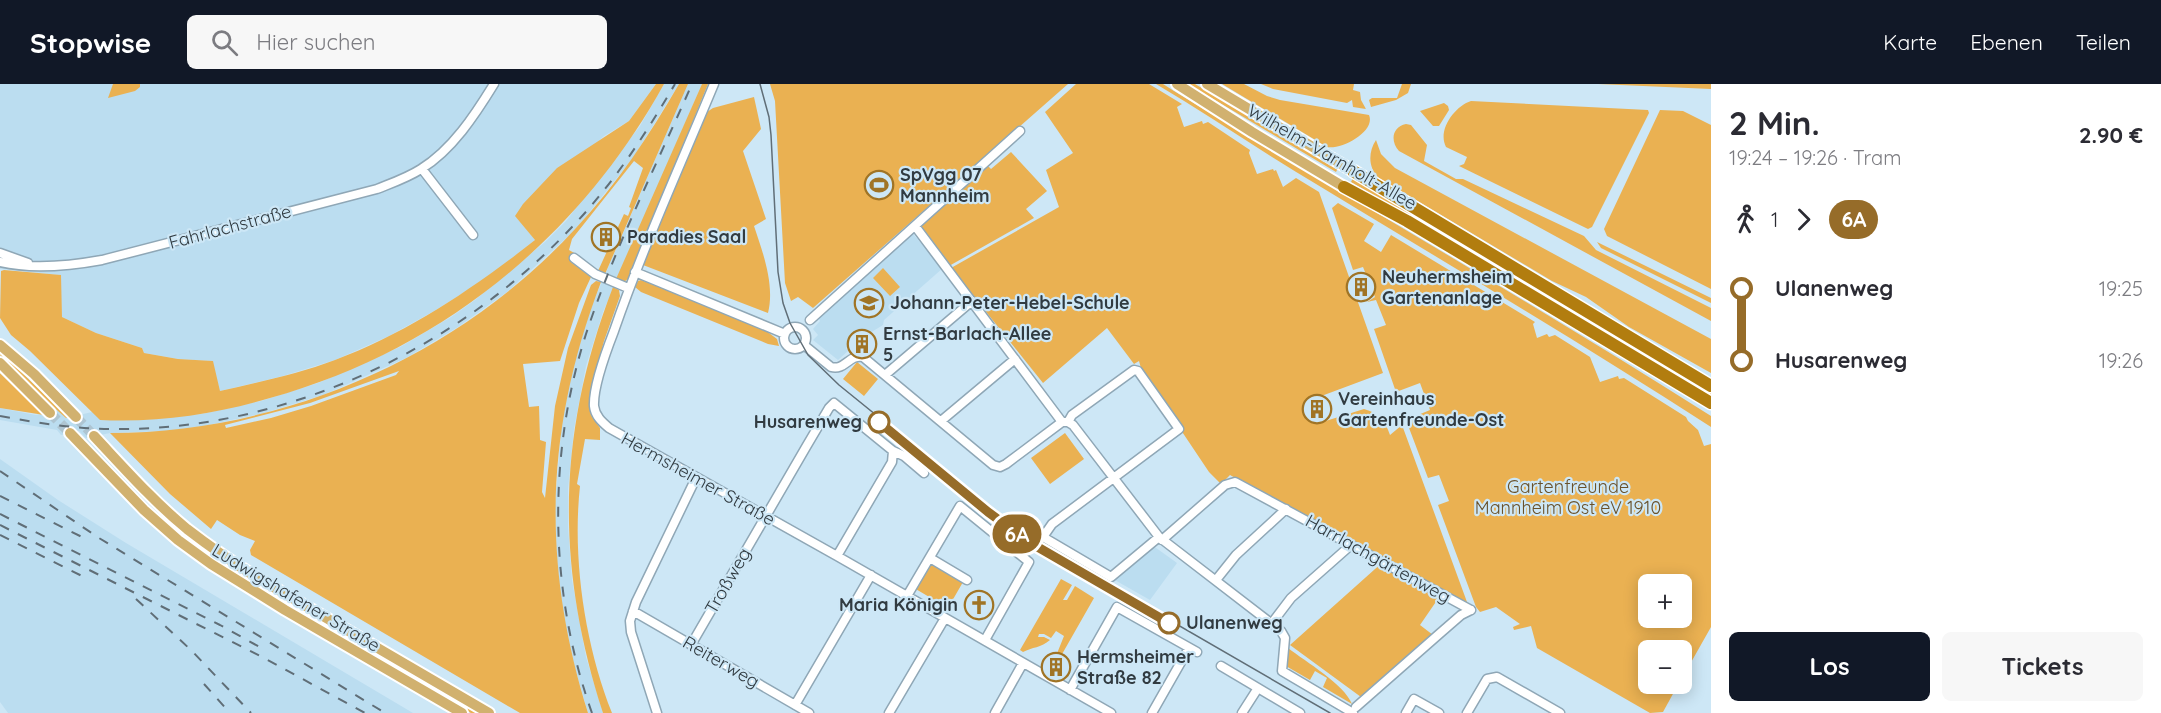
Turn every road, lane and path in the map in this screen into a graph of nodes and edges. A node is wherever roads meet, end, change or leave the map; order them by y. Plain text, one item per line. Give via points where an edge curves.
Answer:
1 (494, 84) edge
2 (714, 84) edge
3 (1177, 84) edge
4 (1207, 84) edge
5 (1020, 131) dead end
6 (422, 169) junction
7 (1353, 171) joint
8 (1344, 187) joint
9 (915, 226) junction
10 (473, 235) dead end
11 (0, 253) edge
12 (574, 258) dead end
13 (0, 262) edge
14 (33, 265) junction
15 (635, 272) junction
16 (628, 288) junction
17 (972, 301) junction
18 (810, 320) dead end
19 (785, 334) junction
20 (0, 345) edge
21 (804, 345) junction
22 (1015, 359) junction
23 (0, 363) edge
24 (1687, 372) junction
25 (885, 375) junction
26 (1711, 379) edge
27 (1711, 386) edge
28 (1711, 403) edge
29 (50, 413) tunnel mouth
30 (76, 417) tunnel mouth
31 (941, 421) junction
32 (1065, 422) junction
33 (70, 433) tunnel mouth
34 (94, 436) tunnel mouth
35 (893, 451) junction
36 (924, 473) dead end
37 (698, 478) junction
38 (1114, 478) junction
39 (1286, 509) junction
40 (765, 517) junction
41 (1160, 538) junction
42 (1351, 545) junction
43 (837, 556) junction
44 (930, 558) junction
45 (871, 575) junction
46 (967, 580) dead end
47 (1216, 580) junction
48 (907, 596) junction
49 (633, 611) junction
50 (945, 618) junction
51 (1272, 623) junction
52 (985, 640) junction
53 (691, 645) junction
54 (1023, 663) junction
55 (1221, 666) dead end
56 (1258, 688) junction
57 (1070, 690) junction
58 (795, 705) junction
59 (1096, 709) edge
60 (1355, 710) edge
61 (462, 713) edge
62 (489, 713) edge
63 (657, 713) edge
64 (809, 713) edge
65 (890, 713) edge
66 (995, 713) edge
67 (1111, 713) edge
68 (1152, 713) edge
69 (1242, 713) edge
70 (1300, 713) edge
71 (1406, 713) edge
72 (1439, 713) edge
73 (1467, 713) edge
74 (1560, 713) edge

1 - 6 street, Fahrlachstraße via 456,138
2 - 15 street, Hermsheimer Straße
3 - 8 main road, Wilhelm-Varnholt-Allee
4 - 7 main road, Wilhelm-Varnholt-Allee
5 - 9 street
6 - 10 street
6 - 14 street, Fahrlachstraße via 378,189 117,257 76,265
7 - 24 highway, Wilhelm-Varnholt-Allee
8 - 28 highway, Wilhelm-Varnholt-Allee
9 - 17 street
9 - 18 street
11 - 14 street, Fahrlachstraße
12 - 16 street via 595,274
13 - 14 street, Fahrlachstraße
15 - 16 street, Hermsheimer Straße
15 - 19 street
16 - 37 street, Hermsheimer Straße via 601,372 594,399 595,413 609,428
17 - 22 street
17 - 25 street
19 - 21 street via 784,342 790,349
19 - 21 street via 792,327 802,330 806,337
20 - 30 main road
21 - 25 street via 831,367 841,368 858,356
22 - 31 street
22 - 32 street
23 - 29 main road
24 - 26 highway
24 - 27 highway
25 - 31 street
31 - 32 street via 1000,467
32 - 38 street
32 - 38 street via 1130,371 1138,371 1179,429
33 - 61 main road, Ludwigshafener Straße via 144,510 202,558
34 - 62 main road, Ludwigshafener Straße via 154,499 219,553
35 - 36 street
35 - 40 street via 834,403
35 - 43 street via 892,462
37 - 40 street, Hermsheimer Straße
37 - 49 street
38 - 41 street
38 - 41 street via 1052,524 1043,537 1111,577
39 - 41 street, Harrlachgärtenweg via 1240,484 1230,483
39 - 42 street, Harrlachgärtenweg
39 - 47 street via 1236,555
40 - 43 street, Hermsheimer Straße
40 - 53 street, Troßweg
41 - 47 street
42 - 51 street via 1291,598
42 - 60 street, Harrlachgärtenweg via 1471,610
43 - 45 street, Hermsheimer Straße
44 - 46 street
44 - 48 street
44 - 52 street via 960,506 1032,562
45 - 48 street, Hermsheimer Straße
45 - 58 street
47 - 51 street
48 - 50 street, Hermsheimer Straße
49 - 53 street, Reiterweg
49 - 63 street via 631,632
50 - 52 street, Hermsheimer Straße
50 - 65 street
51 - 60 street via 1285,638 1282,670
52 - 54 street, Hermsheimer Straße
53 - 58 street, Reiterweg
54 - 57 street, Hermsheimer Straße
54 - 66 street
55 - 56 street
56 - 69 street
56 - 70 street
57 - 59 street, Hermsheimer Straße
57 - 68 street via 1118,607 1193,650
58 - 64 street, Reiterweg
59 - 67 street, Hermsheimer Straße
71 - 72 street via 1414,699
73 - 74 street via 1487,679 1497,677

